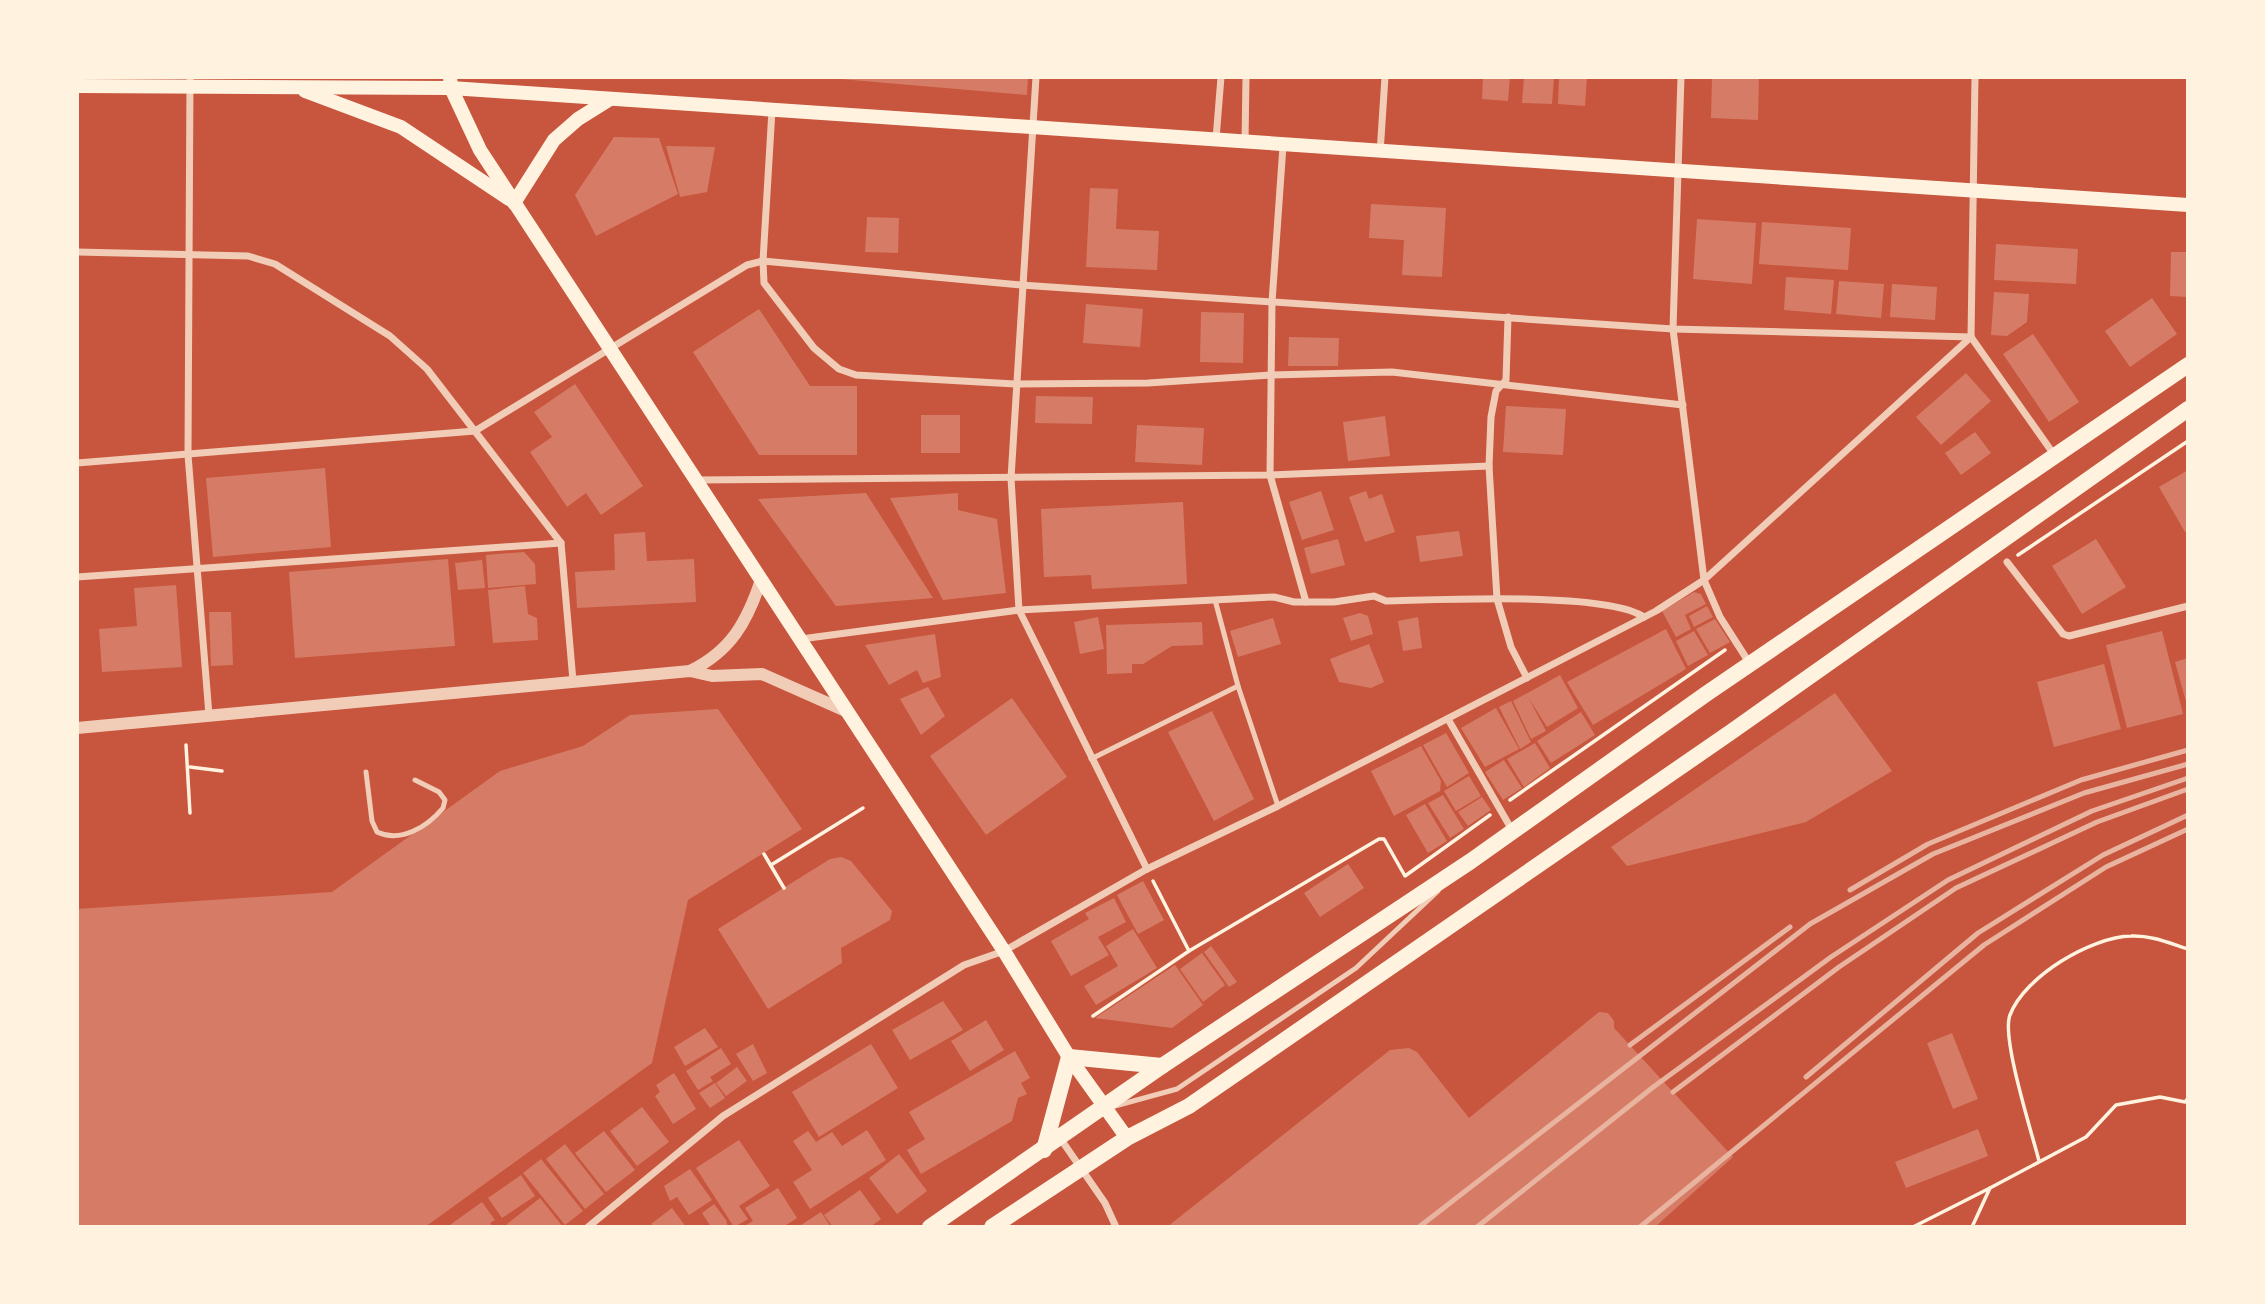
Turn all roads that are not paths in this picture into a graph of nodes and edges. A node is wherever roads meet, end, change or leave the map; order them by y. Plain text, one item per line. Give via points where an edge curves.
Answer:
1 (1036, 77) edge
2 (1221, 77) edge
3 (1246, 77) edge
4 (1385, 77) edge
5 (1681, 77) edge
6 (1975, 77) edge
7 (190, 82) edge
8 (450, 82) edge
9 (77, 86) edge
10 (298, 88) junction
11 (610, 99) junction
12 (772, 110) junction
13 (1032, 129) junction
14 (1216, 142) junction
15 (1245, 144) junction
16 (1283, 146) junction
17 (1380, 153) junction
18 (1678, 172) junction
19 (1972, 192) junction
20 (514, 203) junction
21 (2188, 205) edge
22 (77, 252) edge
23 (191, 254) junction
24 (763, 261) junction
25 (1021, 285) junction
26 (1272, 302) junction
27 (1508, 317) junction
28 (1673, 329) junction
29 (1971, 337) junction
30 (610, 349) junction
31 (2188, 365) edge
32 (1271, 375) junction
33 (1015, 384) junction
34 (1502, 385) junction
35 (1683, 405) junction
36 (2186, 413) edge
37 (475, 430) junction
38 (188, 455) junction
39 (2055, 456) junction
40 (77, 463) edge
41 (1489, 466) junction
42 (1270, 475) junction
43 (1011, 478) junction
44 (696, 480) junction
45 (561, 543) junction
46 (2007, 562) road end
47 (197, 569) junction
48 (77, 577) edge
49 (761, 580) junction
50 (1704, 580) junction
51 (1497, 599) junction
52 (1215, 600) junction
53 (1306, 602) junction
54 (2188, 606) edge
55 (1019, 610) junction
56 (1644, 617) junction
57 (801, 639) junction
58 (1750, 664) junction
59 (690, 671) junction
60 (1527, 678) junction
61 (573, 681) junction
62 (1238, 686) junction
63 (848, 712) junction
64 (209, 715) junction
65 (1448, 719) junction
66 (77, 728) edge
67 (1091, 759) junction
68 (366, 772) dead end
69 (415, 780) dead end
70 (1278, 806) junction
71 (1512, 831) junction
72 (1471, 861) junction
73 (1147, 869) junction
74 (1004, 951) junction
75 (1069, 1057) junction
76 (1162, 1066) junction
77 (1105, 1108) junction
78 (1060, 1138) junction
79 (1127, 1138) junction
80 (1044, 1150) junction
81 (1082, 1169) junction
82 (588, 1227) edge
83 (930, 1227) edge
84 (992, 1227) edge
85 (1116, 1227) edge

1 - 13 street
2 - 14 street
3 - 15 street
4 - 17 street
5 - 18 street
6 - 19 street
7 - 9 main road
7 - 10 main road
7 - 23 street
8 - 10 main road
8 - 11 main road
8 - 20 main road via 480,150
10 - 20 main road via 401,127
11 - 12 main road
11 - 20 main road via 554,140
12 - 13 main road
12 - 24 street
13 - 14 main road
13 - 25 street
14 - 15 main road
15 - 16 main road
16 - 17 main road
16 - 26 street
17 - 18 main road
18 - 19 main road
18 - 28 street
19 - 21 main road
19 - 29 street
20 - 30 main road
22 - 23 street
23 - 37 street via 248,256 275,264 390,336 427,369
23 - 38 street
24 - 25 street
24 - 30 street via 747,265
24 - 33 street via 764,283 814,348 839,369 856,376
25 - 26 street
25 - 33 street
26 - 27 street
26 - 32 street
27 - 28 street
27 - 34 street via 1506,380
28 - 29 street
28 - 35 street
29 - 39 street
29 - 50 street
30 - 37 street
30 - 44 main road
31 - 39 main road
32 - 33 street via 1148,383
32 - 34 street via 1392,372
32 - 42 street
33 - 43 street
34 - 35 street
34 - 41 street via 1496,391 1491,417
35 - 50 street
36 - 79 main road via 1189,1106
37 - 38 street
37 - 45 street
38 - 40 street
38 - 47 street
39 - 58 main road
41 - 42 street
41 - 51 street
42 - 43 street
42 - 53 street
43 - 44 street
43 - 55 street
44 - 49 main road
45 - 47 street
45 - 61 street
46 - 54 street via 2069,636
47 - 48 street
47 - 64 street
49 - 57 main road
49 - 59 street via 737,636 710,662
50 - 56 street
50 - 58 street
51 - 53 street via 1386,600 1374,596
51 - 56 street via 1632,608
51 - 60 street via 1511,647
52 - 53 street via 1274,597
52 - 55 street
52 - 62 lane
55 - 57 street
55 - 67 street
56 - 60 street
57 - 63 main road
58 - 71 main road
59 - 61 street
59 - 63 street via 712,676 762,674
60 - 65 street
61 - 64 street
62 - 67 lane
62 - 70 lane
63 - 74 main road
64 - 66 street
65 - 70 street
65 - 71 street
67 - 73 street
68 - 69 lane via 372,821 385,836 403,836 443,808 445,800 439,792
70 - 73 street
71 - 72 main road
72 - 76 main road
72 - 77 lane via 1356,968 1177,1089
73 - 74 street
74 - 75 main road
74 - 82 street via 964,965 723,1116
75 - 76 main road
75 - 77 main road
75 - 80 main road
76 - 77 main road
77 - 78 main road
77 - 79 main road
78 - 80 main road
78 - 81 street
79 - 81 main road
80 - 83 main road
81 - 84 main road
81 - 85 street

